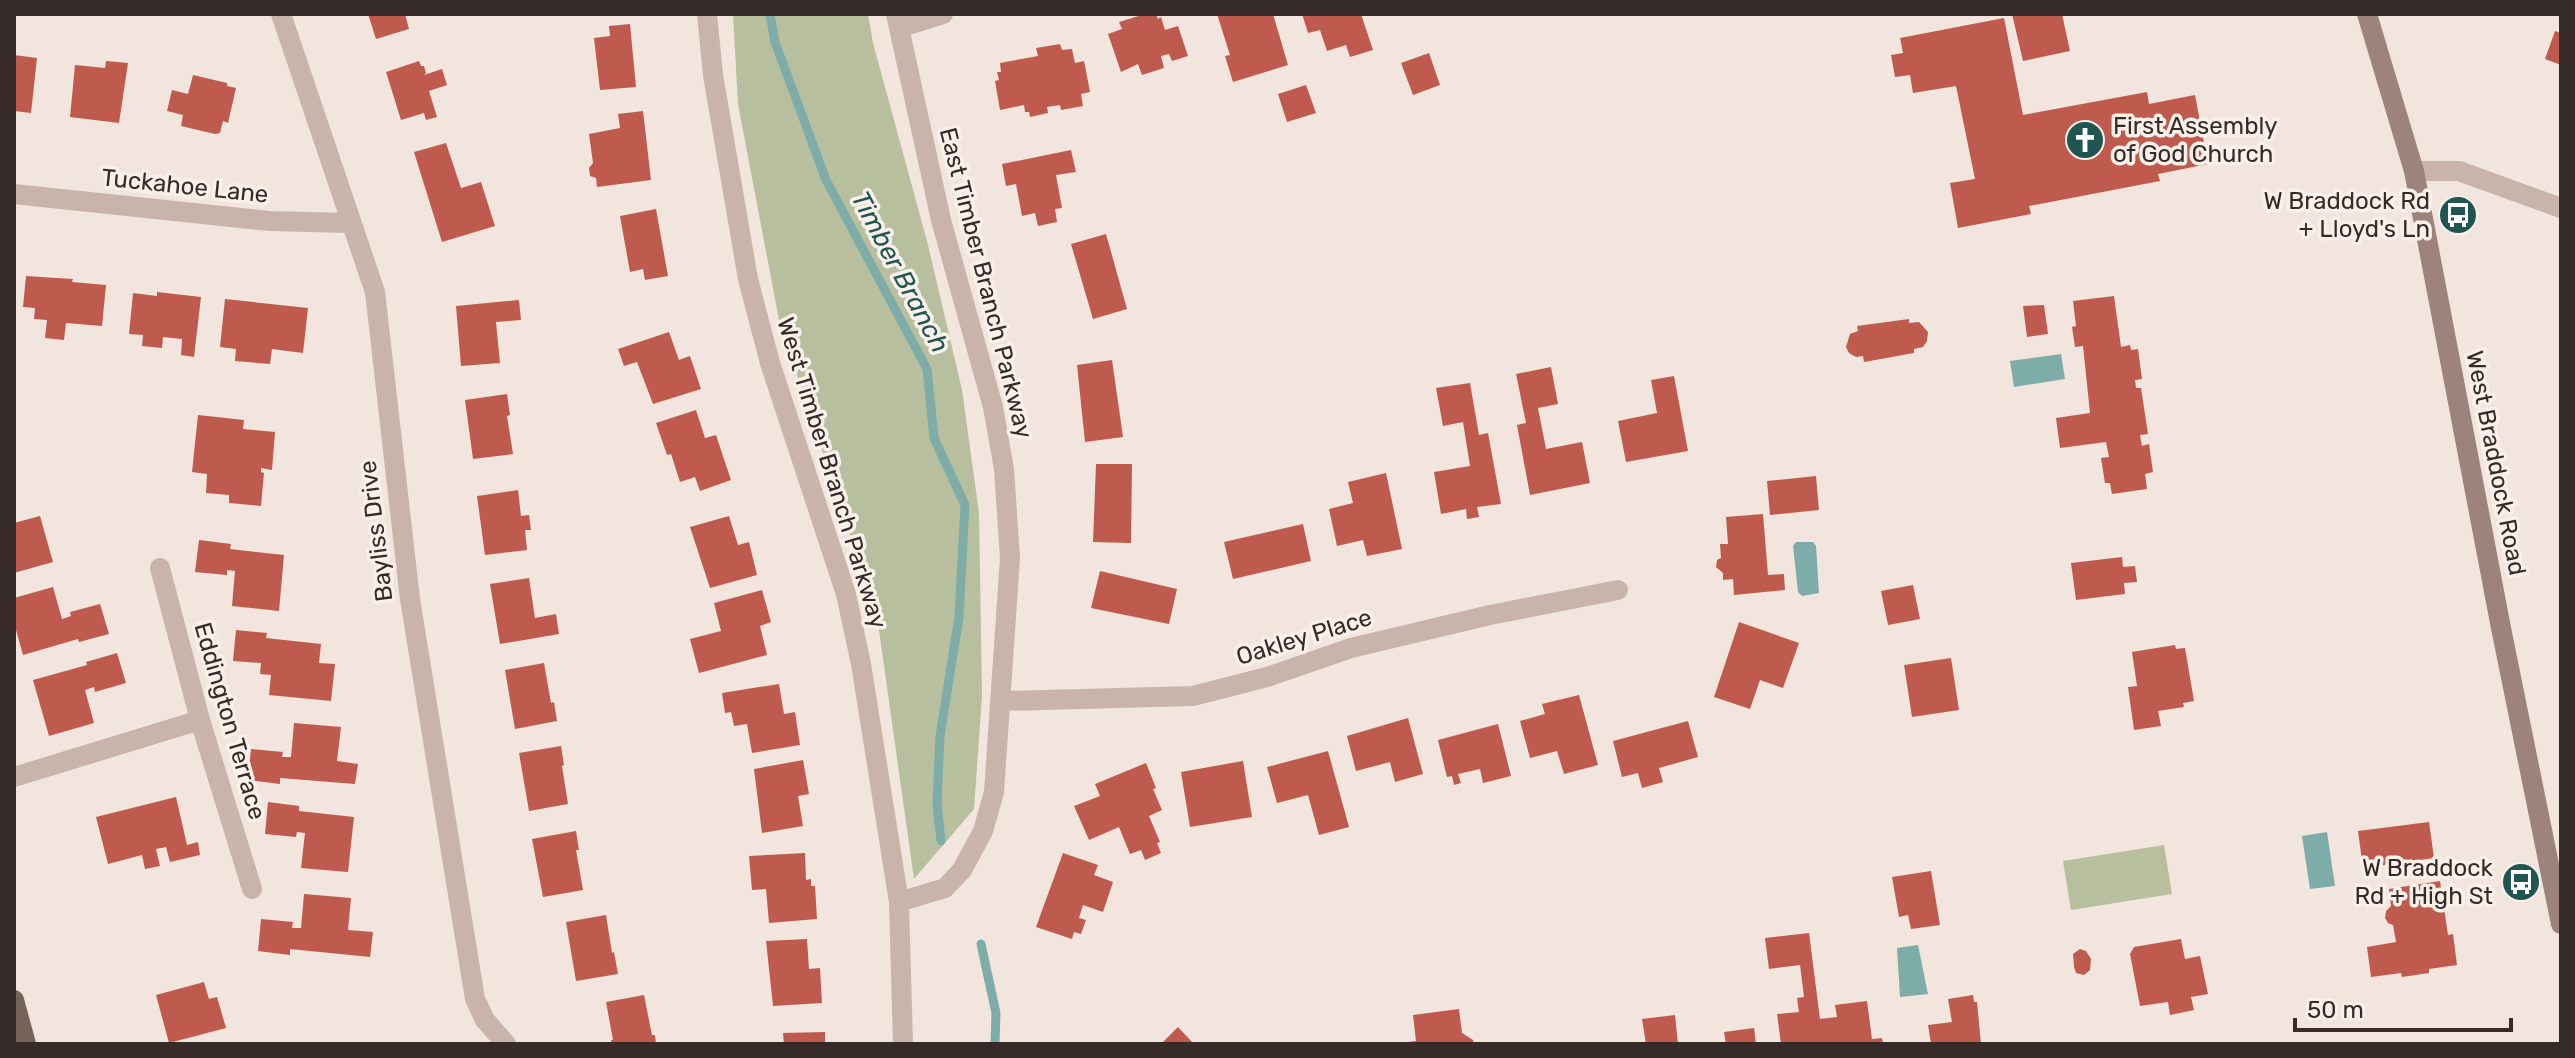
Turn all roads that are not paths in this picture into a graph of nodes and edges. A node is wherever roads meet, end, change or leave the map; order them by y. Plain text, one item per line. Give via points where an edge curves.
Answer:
1 (281, 14) edge
2 (707, 14) edge
3 (943, 14) edge
4 (2367, 14) edge
5 (897, 21) edge
6 (2414, 171) junction
7 (14, 194) edge
8 (2561, 208) edge
9 (350, 223) junction
10 (160, 568) dead end
11 (1618, 590) dead end
12 (1002, 701) junction
13 (200, 720) junction
14 (14, 777) edge
15 (252, 889) dead end
16 (899, 902) junction
17 (2558, 902) edge
18 (2561, 924) edge
19 (14, 1000) edge
20 (26, 1044) edge
21 (506, 1044) edge
22 (903, 1044) edge

1 - 9 street, Bayliss Drive
2 - 16 street, West Timber Branch Parkway via 748,279 846,594
3 - 5 street
4 - 6 main road, West Braddock Road
5 - 12 street, East Timber Branch Parkway via 1004,469 1010,558
6 - 8 street via 2459,171
6 - 17 main road, West Braddock Road
7 - 9 street, Tuckahoe Lane via 269,221
9 - 21 street, Bayliss Drive via 375,292 410,599 475,999
10 - 13 street, Eddington Terrace
11 - 12 street, Oakley Place via 1351,648 1193,696
12 - 16 street, East Timber Branch Parkway via 994,792 972,853 945,888
13 - 14 street
13 - 15 street, Eddington Terrace
16 - 22 street, West Timber Branch Parkway
17 - 18 main road, West Braddock Road
19 - 20 main road

